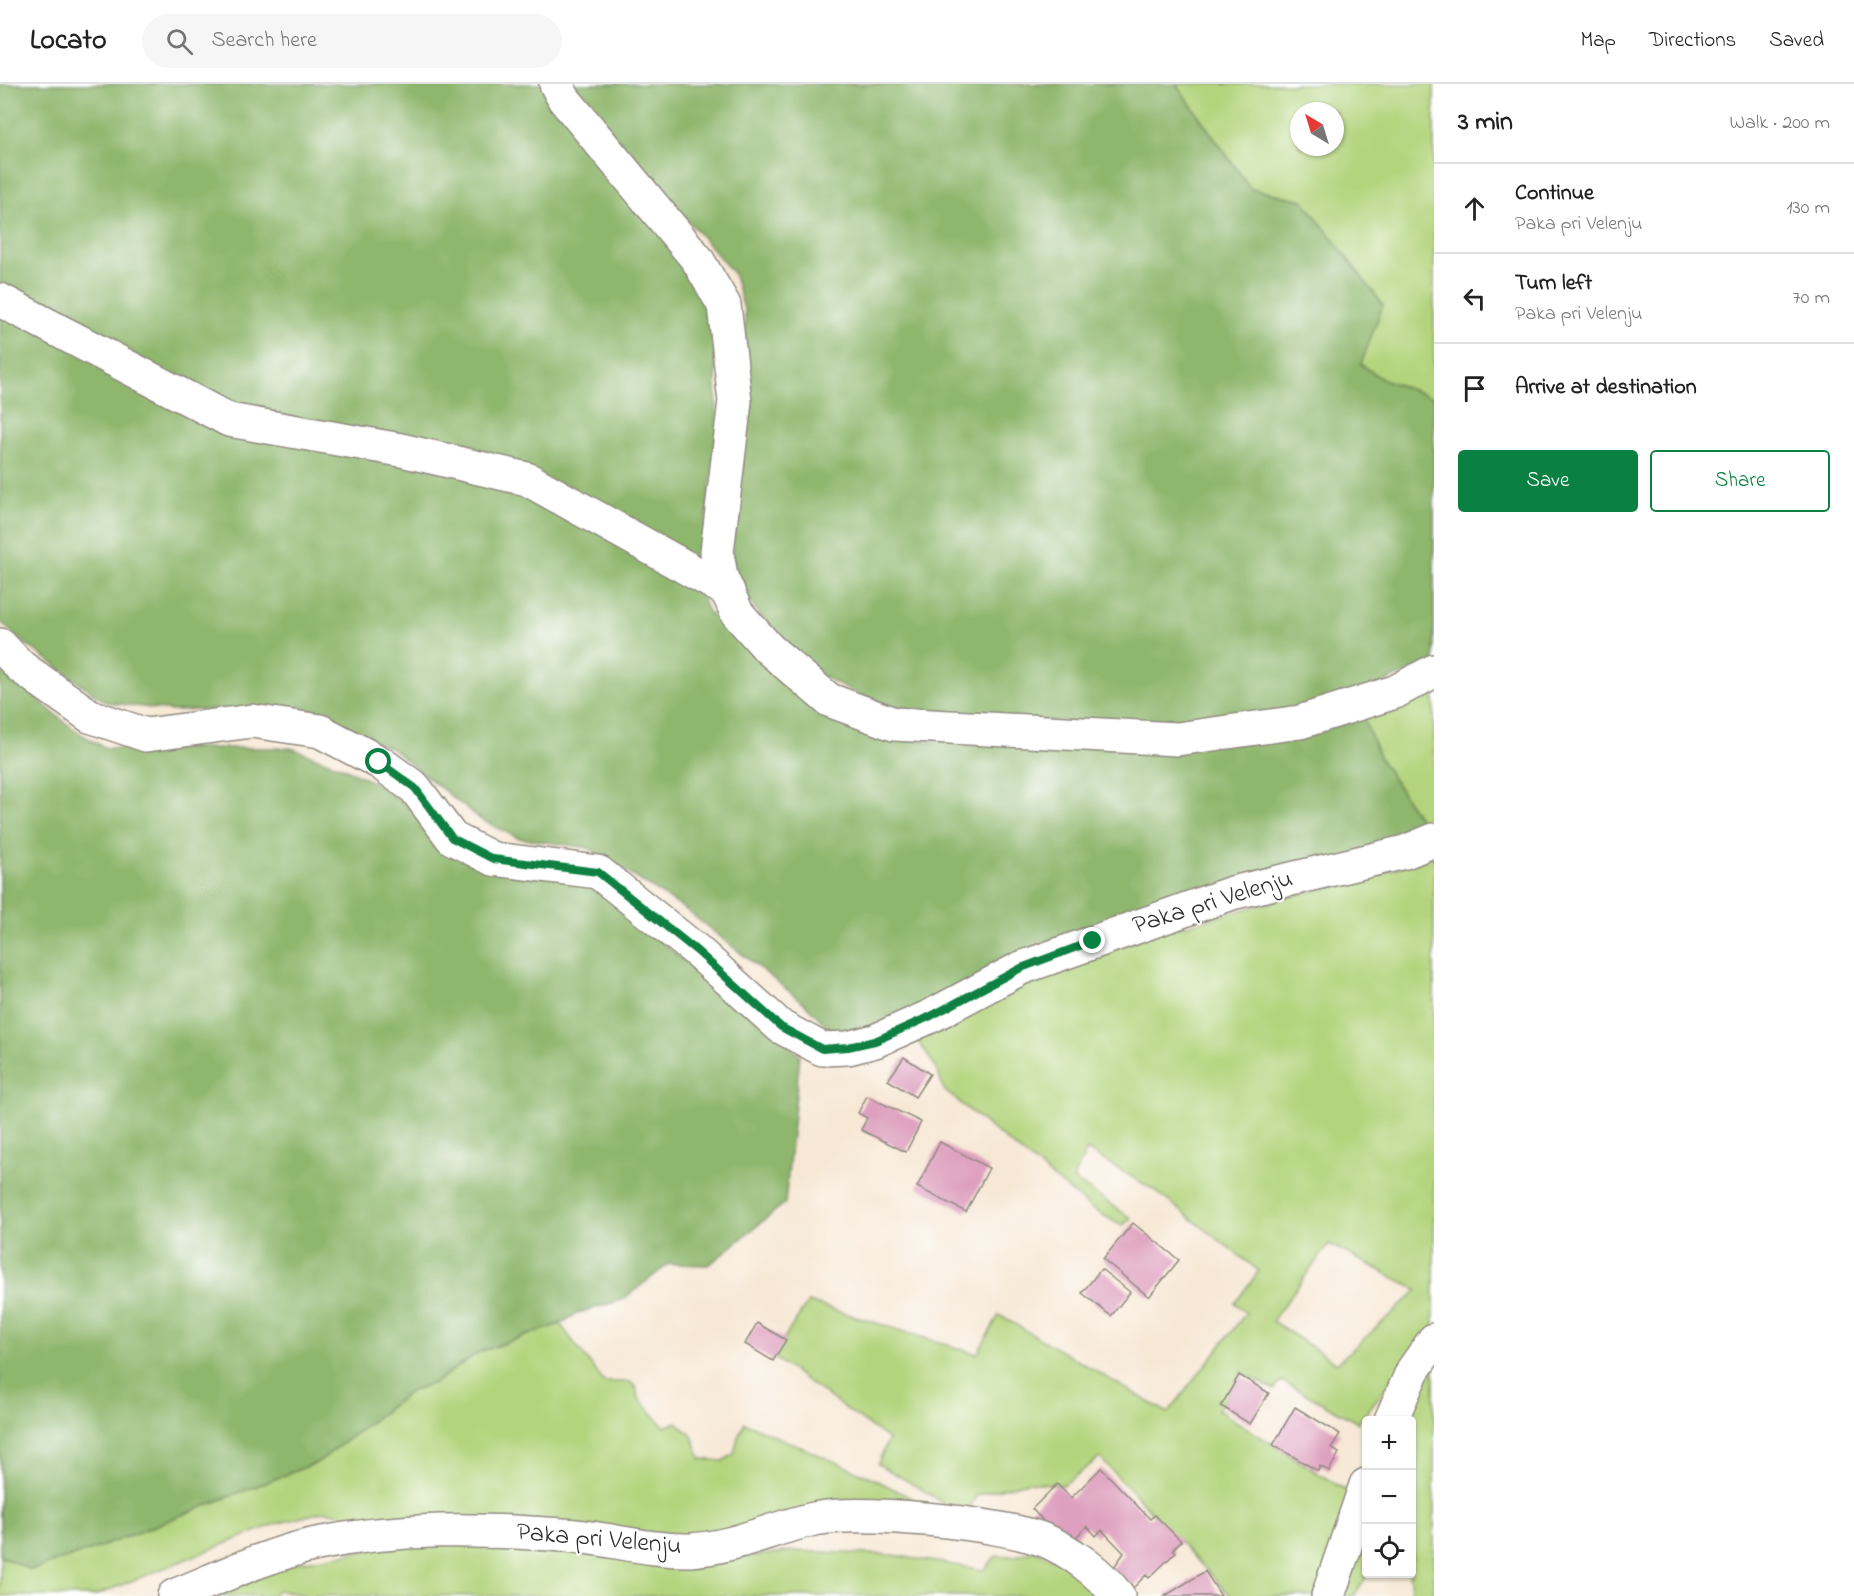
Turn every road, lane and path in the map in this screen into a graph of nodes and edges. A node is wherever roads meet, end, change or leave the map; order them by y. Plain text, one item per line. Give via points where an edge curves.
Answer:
1 (556, 84) edge
2 (0, 300) edge
3 (728, 591) junction
4 (0, 645) edge
5 (1434, 671) edge
6 (1434, 840) edge
7 (1434, 1340) edge
8 (1393, 1416) edge
9 (1362, 1497) edge
10 (174, 1596) edge
11 (1118, 1596) edge
12 (1328, 1596) edge

1 - 3 street via 564,99 697,259 723,305 735,401 717,552
2 - 3 street via 229,420 401,450 527,479
3 - 5 street via 737,613 769,649 829,700 894,724 1177,739 1300,722 1395,692
4 - 6 street, Paka pri Velenju via 21,667 90,716 146,735 252,721 320,731 379,762 415,788 452,838 493,859 598,872 697,951 781,1027 822,1049 875,1041 1021,968 1221,897 1405,852
7 - 8 street via 1413,1370
9 - 12 street
10 - 11 street, Paka pri Velenju via 260,1560 316,1544 398,1531 477,1529 569,1535 649,1549 692,1550 742,1541 816,1518 864,1515 957,1524 1043,1540 1078,1560

